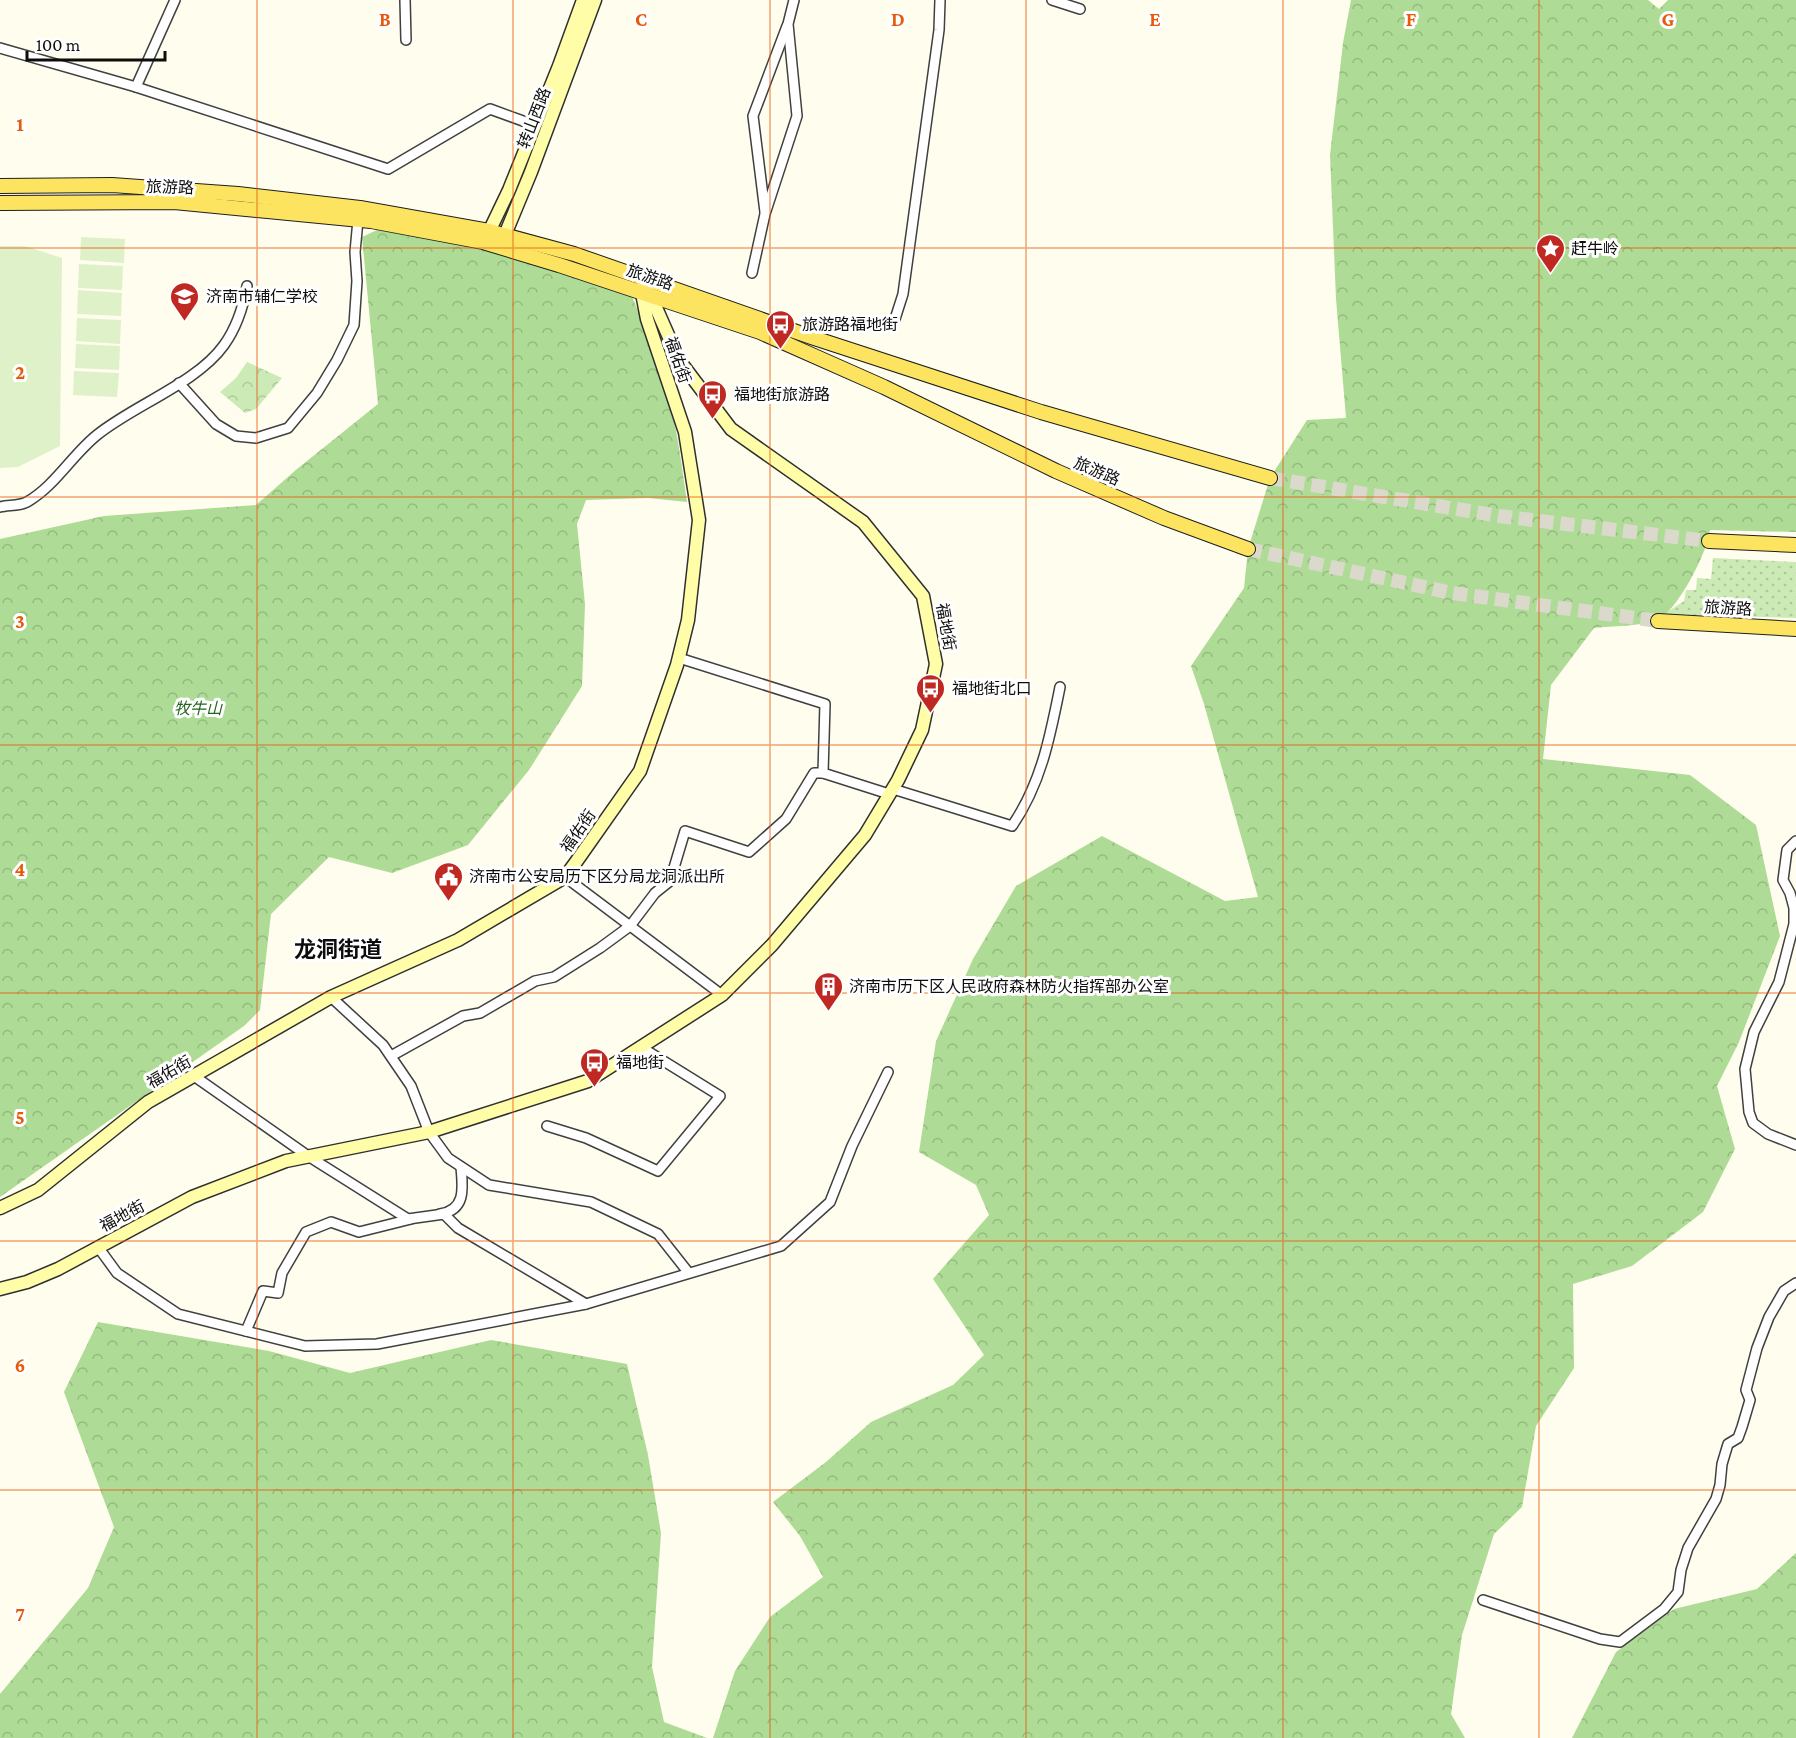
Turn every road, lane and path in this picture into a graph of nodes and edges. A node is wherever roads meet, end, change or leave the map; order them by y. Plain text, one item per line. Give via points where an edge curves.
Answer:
1 (175, 0) edge
2 (405, 0) edge
3 (583, 0) edge
4 (595, 0) edge
5 (794, 0) edge
6 (940, 0) edge
7 (1052, 0) edge
8 (1080, 9) dead end
9 (788, 24) junction
10 (406, 40) dead end
11 (0, 48) edge
12 (136, 87) junction
13 (534, 125) junction
14 (0, 186) edge
15 (0, 203) edge
16 (765, 214) junction
17 (358, 220) junction
18 (486, 237) junction
19 (502, 242) junction
20 (752, 273) dead end
21 (247, 286) dead end
22 (644, 288) junction
23 (895, 319) dead end
24 (179, 383) junction
25 (1270, 478) tunnel mouth
26 (0, 507) edge
27 (1709, 541) tunnel mouth
28 (1796, 545) edge
29 (1248, 549) tunnel mouth
30 (1658, 621) tunnel mouth
31 (1796, 629) edge
32 (679, 658) junction
33 (1060, 687) dead end
34 (824, 773) junction
35 (891, 791) junction
36 (1796, 841) edge
37 (565, 877) junction
38 (630, 926) junction
39 (722, 995) junction
40 (331, 997) junction
41 (641, 1047) junction
42 (391, 1056) junction
43 (888, 1072) dead end
44 (194, 1076) junction
45 (547, 1126) dead end
46 (429, 1132) junction
47 (1796, 1145) edge
48 (308, 1156) junction
49 (461, 1167) junction
50 (0, 1208) edge
51 (444, 1214) junction
52 (408, 1219) junction
53 (98, 1247) junction
54 (688, 1272) junction
55 (1796, 1283) edge
56 (0, 1289) edge
57 (586, 1304) junction
58 (246, 1331) junction
59 (1483, 1600) dead end

1 - 12 street
2 - 10 street
3 - 13 street, 转山西路
4 - 19 street, 转山西路
5 - 9 street
6 - 23 street via 903,294
7 - 8 street
9 - 16 street via 797,116
9 - 16 street via 753,116
11 - 12 street
12 - 13 street via 388,169 490,109
13 - 18 street, 转山西路
14 - 18 main road, 旅游路 via 112,185 238,194 360,208
15 - 17 main road, 旅游路 via 174,202
16 - 20 street
17 - 18 main road, 旅游路
17 - 24 street via 354,325 317,393 288,428 256,438 236,436 216,424
18 - 19 main road, 旅游路
19 - 22 main road, 旅游路 via 574,254
21 - 24 street via 242,314 224,346 198,372
22 - 25 main road, 旅游路 via 811,337 1041,412
22 - 29 main road, 旅游路 via 760,332 1056,471
22 - 32 street, 福佑街 via 647,319 685,432 699,520 688,620
22 - 35 street, 福地街 via 679,360 731,429 863,522 923,596 936,664 922,730
24 - 26 street via 96,435 26,502
27 - 28 main road
30 - 31 main road, 旅游路
32 - 34 street via 825,704
32 - 37 street, 福佑街 via 640,771
33 - 35 street via 1047,753 1035,786 1012,826
34 - 35 street
34 - 38 street via 814,773 786,819 749,852 685,831 670,881 655,893
35 - 39 street, 福地街 via 865,835 772,945
36 - 47 street via 1787,850 1783,880 1794,908 1794,924 1779,982 1754,1032 1744,1069 1753,1123
37 - 38 street
37 - 40 street, 福佑街 via 458,940
38 - 39 street
38 - 42 street via 554,977 535,981
39 - 41 street, 福地街
40 - 42 street
40 - 44 street, 福佑街
41 - 45 street via 720,1096 658,1171 586,1138
41 - 46 street, 福地街 via 588,1081
42 - 46 street via 411,1086
43 - 54 street via 830,1202 781,1246
44 - 48 street
44 - 50 street, 福佑街 via 142,1106 38,1190
46 - 48 street, 福地街
46 - 49 street via 448,1158
48 - 52 street
48 - 53 street, 福地街 via 192,1197
49 - 51 street via 463,1190 458,1204
49 - 54 street via 489,1185 591,1202 658,1234
51 - 52 street
51 - 57 street via 458,1228
52 - 58 street via 359,1232 331,1222 306,1232 282,1273 278,1293 263,1291
53 - 56 street, 福地街 via 58,1269
53 - 58 street via 117,1273 177,1314
54 - 57 street
55 - 59 street via 1784,1291 1769,1317 1746,1390 1750,1400 1742,1427 1738,1438 1728,1444 1716,1499 1688,1548 1678,1592 1664,1609 1620,1642
57 - 58 street via 376,1344 305,1346

